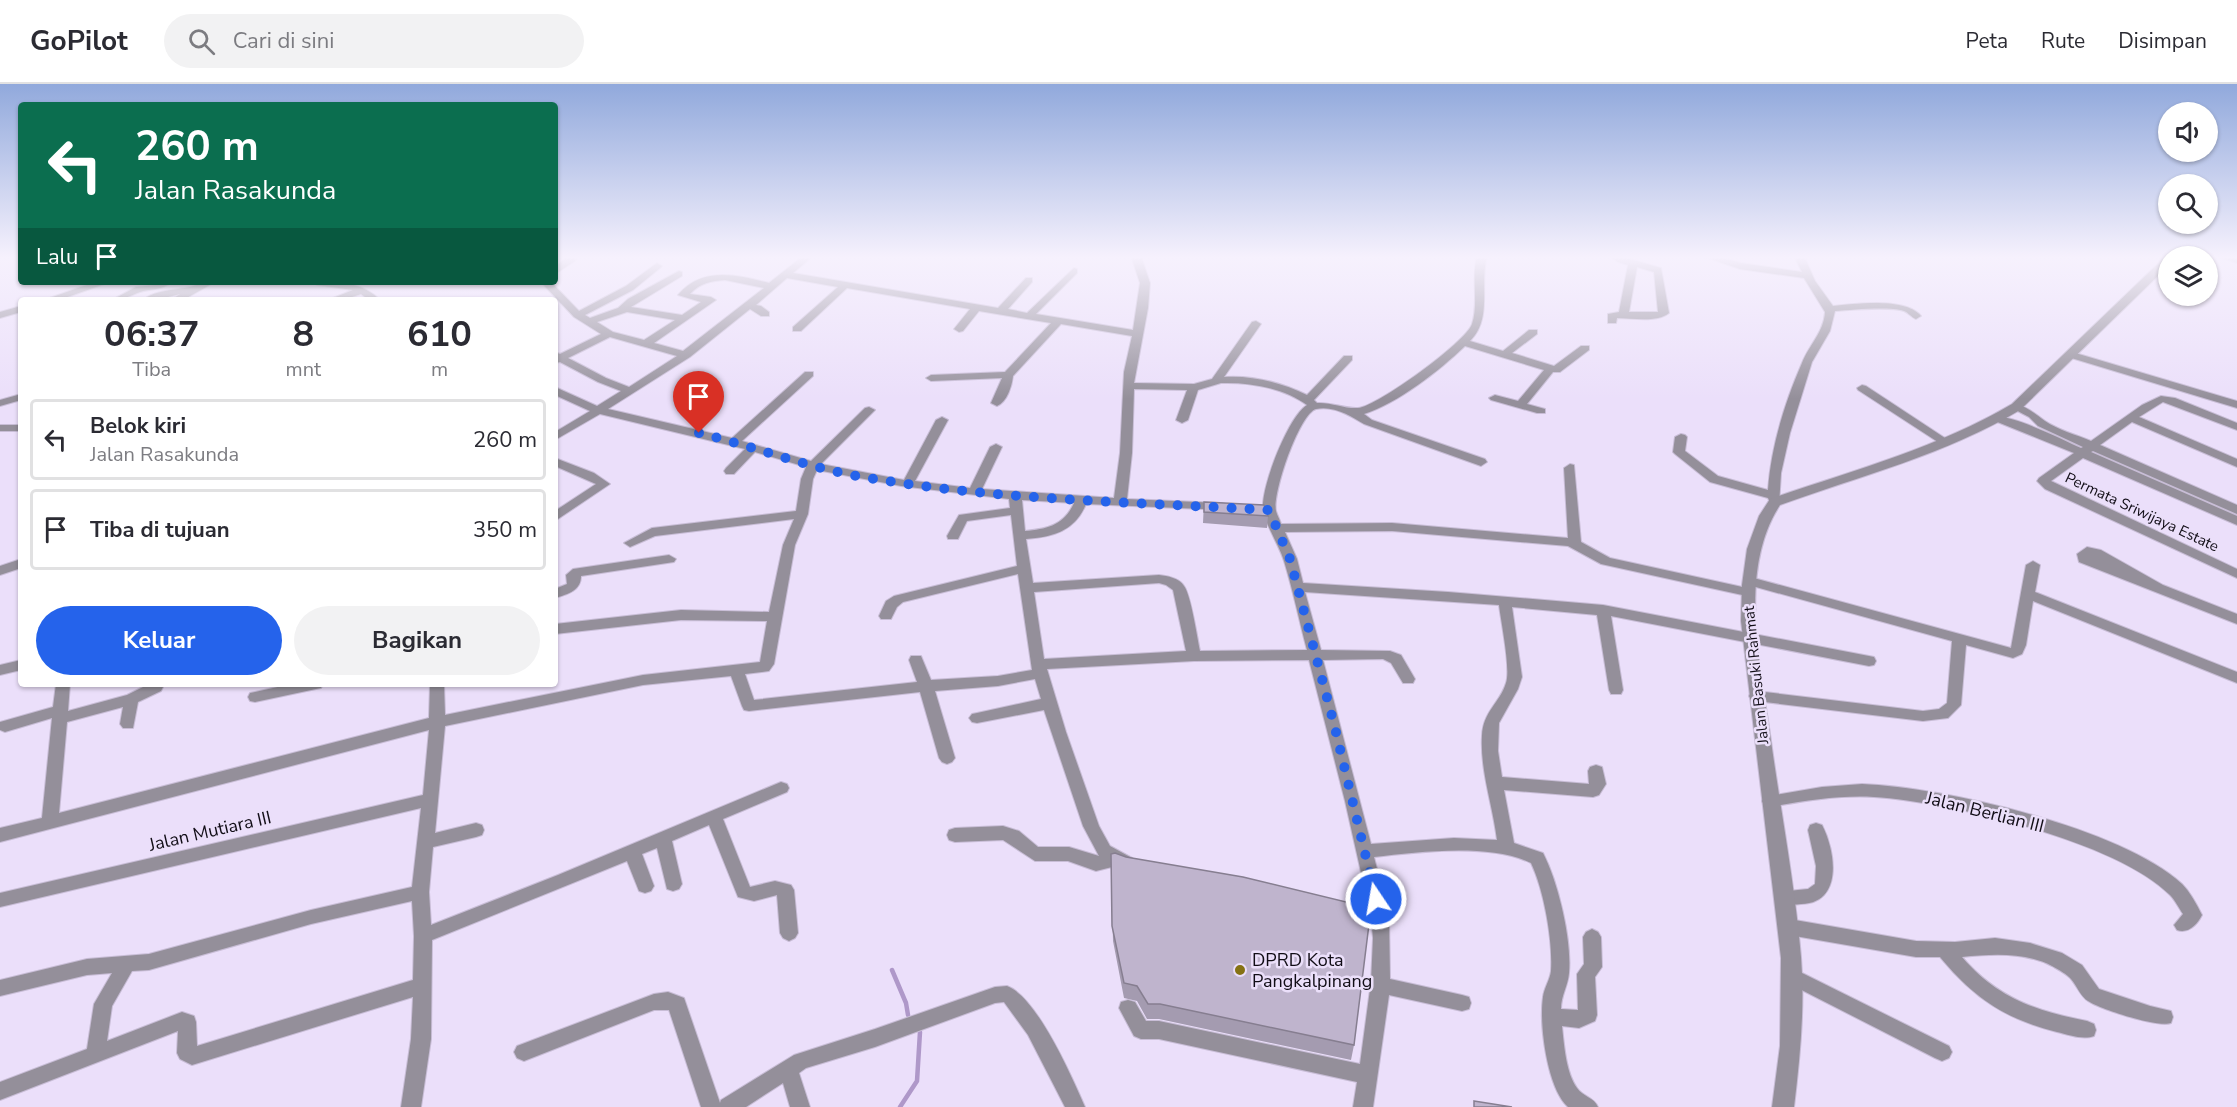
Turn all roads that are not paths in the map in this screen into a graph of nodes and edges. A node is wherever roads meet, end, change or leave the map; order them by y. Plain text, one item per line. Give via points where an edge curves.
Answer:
1 (567, 304) edge
2 (601, 304) edge
3 (628, 304) edge
4 (705, 304) edge
5 (751, 304) edge
6 (825, 304) edge
7 (964, 304) edge
8 (1007, 304) edge
9 (1041, 304) edge
10 (1143, 304) edge
11 (1478, 304) edge
12 (1626, 304) edge
13 (1663, 304) edge
14 (1825, 304) edge
15 (2124, 304) edge
16 (748, 306) junction
17 (978, 306) junction
18 (1829, 309) junction
19 (18, 310) edge
20 (622, 310) junction
21 (1001, 310) junction
22 (765, 314) dead end
23 (1624, 314) junction
24 (0, 315) edge
25 (578, 315) junction
26 (1030, 315) junction
27 (1916, 316) dead end
28 (681, 318) junction
29 (1059, 320) junction
30 (1612, 321) dead end
31 (590, 322) junction
32 (1256, 324) dead end
33 (797, 329) dead end
34 (959, 329) dead end
35 (1533, 332) dead end
36 (609, 334) junction
37 (1136, 334) junction
38 (1463, 342) junction
39 (646, 344) junction
40 (1584, 348) dead end
41 (1505, 354) junction
42 (686, 355) junction
43 (2072, 355) junction
44 (558, 357) edge
45 (558, 358) edge
46 (1348, 358) dead end
47 (1550, 369) junction
48 (809, 374) dead end
49 (1008, 375) junction
50 (931, 378) dead end
51 (1216, 381) junction
52 (1128, 386) junction
53 (1194, 387) junction
54 (1862, 388) dead end
55 (558, 391) edge
56 (630, 391) junction
57 (18, 398) edge
58 (1495, 398) dead end
59 (0, 403) edge
60 (997, 403) dead end
61 (1311, 403) junction
62 (1520, 405) junction
63 (2237, 405) edge
64 (2016, 407) junction
65 (601, 410) junction
66 (869, 410) dead end
67 (1541, 411) dead end
68 (1353, 412) junction
69 (2132, 418) junction
70 (1996, 419) junction
71 (942, 420) dead end
72 (1182, 420) dead end
73 (2042, 424) junction
74 (2237, 427) edge
75 (0, 428) edge
76 (18, 428) edge
77 (2030, 430) junction
78 (558, 435) edge
79 (1682, 437) dead end
80 (734, 442) junction
81 (1945, 442) junction
82 (753, 447) junction
83 (996, 447) dead end
84 (2094, 447) junction
85 (2082, 453) junction
86 (1481, 462) dead end
87 (558, 463) edge
88 (2237, 463) edge
89 (812, 466) junction
90 (1570, 468) dead end
91 (730, 471) dead end
92 (908, 483) junction
93 (975, 491) junction
94 (1015, 495) junction
95 (1774, 498) junction
96 (1082, 500) junction
97 (1120, 502) junction
98 (1234, 508) edge
99 (2237, 510) edge
100 (1016, 511) junction
101 (802, 514) junction
102 (558, 515) edge
103 (2237, 521) edge
104 (1278, 528) junction
105 (953, 536) dead end
106 (1019, 536) junction
107 (630, 543) dead end
108 (1575, 543) junction
109 (669, 560) dead end
110 (18, 564) edge
111 (2033, 565) dead end
112 (1025, 568) junction
113 (0, 571) edge
114 (2237, 574) edge
115 (2157, 586) junction
116 (1297, 587) junction
117 (1749, 587) junction
118 (1029, 588) junction
119 (558, 593) edge
120 (2028, 594) junction
121 (1505, 602) junction
122 (1603, 610) junction
123 (886, 616) dead end
124 (775, 617) junction
125 (2237, 619) edge
126 (558, 629) edge
127 (1749, 638) junction
128 (1959, 638) junction
129 (1314, 655) junction
130 (1194, 656) junction
131 (916, 660) dead end
132 (1869, 661) dead end
133 (18, 666) edge
134 (1040, 669) junction
135 (0, 670) edge
136 (736, 670) junction
137 (2237, 678) edge
138 (1408, 679) dead end
139 (926, 686) junction
140 (63, 687) edge
141 (156, 687) dead end
142 (302, 687) edge
143 (438, 687) edge
144 (1616, 690) dead end
145 (1756, 696) junction
146 (255, 697) dead end
147 (131, 699) junction
148 (1050, 703) junction
149 (61, 714) junction
150 (977, 718) dead end
151 (437, 722) junction
152 (128, 724) dead end
153 (5, 726) dead end
154 (947, 758) dead end
155 (1596, 771) dead end
156 (1496, 783) junction
157 (781, 788) dead end
158 (430, 800) junction
159 (1770, 801) junction
160 (714, 816) junction
161 (50, 822) junction
162 (476, 830) dead end
163 (1816, 830) dead end
164 (0, 835) edge
165 (955, 835) dead end
166 (663, 838) junction
167 (425, 842) junction
168 (1507, 849) junction
169 (632, 851) junction
170 (1366, 851) junction
171 (1115, 859) junction
172 (1138, 865) edge
173 (673, 884) dead end
174 (645, 886) dead end
175 (420, 892) junction
176 (1784, 897) junction
177 (0, 900) edge
178 (1357, 912) edge
179 (1380, 917) junction
180 (2183, 925) dead end
181 (1789, 927) junction
182 (789, 933) dead end
183 (423, 936) junction
184 (1592, 937) dead end
185 (1945, 950) junction
186 (127, 964) junction
187 (1792, 976) junction
188 (1379, 985) junction
189 (422, 986) junction
190 (0, 988) edge
191 (1462, 1003) dead end
192 (1128, 1008) dead end
193 (1552, 1017) junction
194 (2164, 1017) dead end
195 (2087, 1030) dead end
196 (524, 1052) dead end
197 (1942, 1052) dead end
198 (95, 1056) junction
199 (788, 1068) junction
200 (1368, 1075) junction
201 (0, 1091) edge
202 (411, 1107) edge
203 (711, 1107) edge
204 (728, 1107) edge
205 (800, 1107) edge
206 (1076, 1107) edge
207 (1363, 1107) edge
208 (1588, 1107) edge
209 (1783, 1107) edge

1 - 25 street
2 - 25 street
3 - 20 street
4 - 28 street
5 - 16 street
6 - 33 street
7 - 17 street
8 - 21 street
9 - 26 street
10 - 37 street
11 - 38 street via 1475,328
12 - 23 street
13 - 23 street via 1664,314
14 - 18 street
15 - 43 street
16 - 22 street
16 - 42 street
17 - 21 street
17 - 34 street
18 - 27 street via 1904,308
18 - 95 street via 1828,324 1807,362 1792,412 1775,477
19 - 24 street
20 - 28 street
20 - 31 street
21 - 26 street
23 - 30 street via 1613,316
25 - 31 street
26 - 29 street
28 - 39 street
29 - 37 street
29 - 49 street
31 - 36 street
32 - 51 street
35 - 41 street
36 - 39 street
36 - 44 street
37 - 52 street
38 - 41 street
38 - 68 street via 1381,403
39 - 42 street
40 - 47 street via 1560,369
41 - 47 street
42 - 56 street
43 - 63 street
43 - 64 street
45 - 56 street
46 - 61 street
47 - 62 street
48 - 80 street
49 - 50 street
49 - 60 street
51 - 53 street
51 - 61 street via 1274,387
52 - 53 street
52 - 97 street
53 - 72 street
54 - 81 street
55 - 65 street
56 - 65 street
57 - 59 street
58 - 62 street
61 - 68 street
61 - 104 street via 1298,422 1263,509
62 - 67 street
64 - 70 street
64 - 73 street
65 - 78 street
65 - 80 street
66 - 89 street
68 - 86 street via 1368,422
69 - 74 street, Permata Sriwijaya Estate via 2164,399
69 - 84 street, Permata Sriwijaya Estate
69 - 88 street
70 - 77 street
70 - 81 street
71 - 92 street
73 - 77 street
73 - 84 street
75 - 76 street
77 - 85 street
79 - 95 street via 1679,452 1709,476
80 - 82 street
81 - 95 street
82 - 89 street
82 - 91 street
83 - 93 street
84 - 85 street, Permata Sriwijaya Estate
84 - 99 street
85 - 103 street
85 - 114 street, Permata Sriwijaya Estate via 2044,483
87 - 102 street via 603,484
89 - 92 street
89 - 101 street
90 - 108 street
92 - 93 street
93 - 94 street
94 - 96 street
94 - 100 street
95 - 117 street, Jalan Basuki Rahmat via 1761,526
96 - 97 street
96 - 106 street via 1077,516 1066,525
97 - 98 street
100 - 105 street via 963,518
100 - 106 street
101 - 107 street via 652,532
101 - 124 street via 789,545
104 - 108 street via 1392,527
104 - 116 street
106 - 112 street
108 - 117 street via 1606,561
109 - 119 street via 578,572 573,575 575,582 571,588
110 - 113 street
111 - 120 street
112 - 118 street
112 - 123 street via 899,599 891,604
115 - 115 street via 2084,559 2083,554 2096,553
115 - 125 street
116 - 121 street
116 - 129 street
117 - 127 street, Jalan Basuki Rahmat
117 - 128 street
118 - 130 street via 1170,581 1180,592
118 - 134 street
120 - 128 street via 2016,652
120 - 137 street
121 - 122 street
121 - 156 street via 1515,678 1491,722
122 - 127 street
122 - 144 street
124 - 126 street via 675,615
124 - 136 street via 766,665
127 - 132 street
127 - 145 street, Jalan Basuki Rahmat
128 - 145 street via 1954,705 1943,714 1923,716
129 - 130 street
129 - 138 street via 1390,655
129 - 170 street
130 - 134 street
131 - 139 street
133 - 135 street
134 - 139 street via 998,681
134 - 148 street
136 - 139 street via 749,706
136 - 151 street via 643,680
139 - 154 street
140 - 149 street
141 - 147 street
142 - 146 street
143 - 151 street
145 - 159 street, Jalan Basuki Rahmat
147 - 149 street
147 - 152 street
148 - 150 street
148 - 171 street via 1091,826 1104,851
149 - 153 street
149 - 161 street
151 - 158 street
151 - 161 street
155 - 156 street via 1598,784 1593,791
156 - 168 street
157 - 160 street
158 - 167 street
158 - 177 street, Jalan Mutiara III
159 - 176 street, Jalan Basuki Rahmat
159 - 180 street, Jalan Berlian III via 1842,790 1877,790 2010,814 2091,843 2164,878 2190,904 2193,915
160 - 166 street
160 - 182 street via 744,892 752,895 777,887 785,890
161 - 164 street
162 - 167 street
163 - 176 street via 1826,874 1821,890 1810,896
165 - 171 street via 1003,833 1035,854 1069,854 1096,864
166 - 169 street
166 - 173 street
167 - 175 street
168 - 170 street via 1437,845
168 - 193 street via 1536,857 1546,886 1560,971 1552,994
169 - 174 street
169 - 183 street
170 - 179 street
171 - 172 street
175 - 183 street
175 - 186 street via 311,917 149,962
176 - 181 street, Jalan Basuki Rahmat
178 - 179 street
179 - 188 street
181 - 185 street via 1889,945
181 - 187 street, Jalan Basuki Rahmat
183 - 189 street
184 - 193 street via 1593,967 1585,979 1588,1015 1579,1019
185 - 194 street via 1995,946 2037,953 2076,971 2093,995
185 - 195 street via 1975,985 2023,1015
186 - 190 street via 87,967
186 - 198 street via 103,1004
187 - 197 street
187 - 209 street, Jalan Basuki Rahmat via 1791,1046
188 - 191 street
188 - 200 street
189 - 198 street via 195,1056 187,1053 184,1021
189 - 202 street via 419,1058
192 - 200 street via 1134,1034 1159,1030
193 - 208 street via 1563,1084 1571,1098
196 - 203 street via 668,1000 677,1004
198 - 201 street
199 - 204 street
199 - 205 street
199 - 206 street via 1005,994 1024,1012
200 - 207 street

